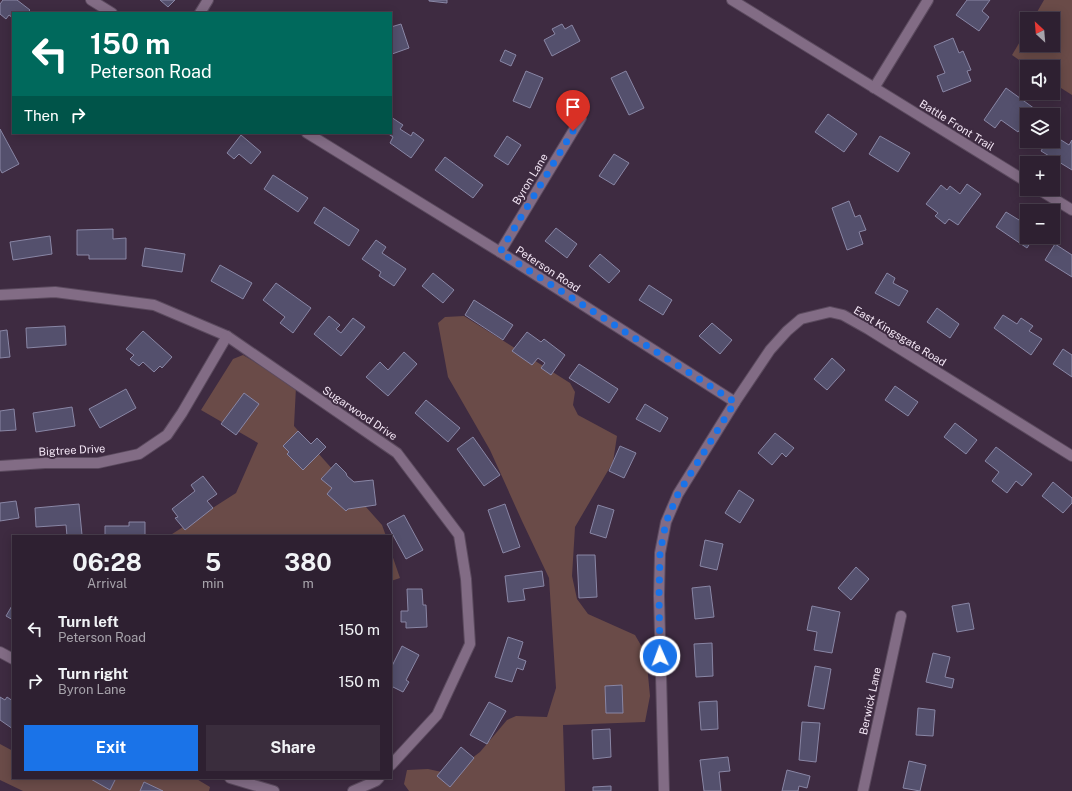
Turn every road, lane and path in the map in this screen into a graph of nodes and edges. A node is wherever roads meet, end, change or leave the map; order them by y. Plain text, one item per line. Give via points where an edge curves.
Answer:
1 (91, 0) edge
2 (208, 0) edge
3 (732, 0) edge
4 (928, 0) edge
5 (110, 12) edge
6 (201, 12) edge
7 (874, 88) junction
8 (581, 118) dead end
9 (309, 134) edge
10 (1020, 178) edge
11 (1049, 196) edge
12 (1072, 210) edge
13 (500, 252) junction
14 (0, 295) edge
15 (226, 336) junction
16 (735, 402) junction
17 (1072, 456) edge
18 (0, 466) edge
19 (901, 616) dead end
20 (0, 652) edge
21 (12, 659) edge
22 (392, 764) edge
23 (233, 779) edge
24 (378, 779) edge
25 (274, 791) edge
26 (353, 791) edge
27 (664, 791) edge
28 (863, 791) edge

1 - 5 street
2 - 6 street
3 - 7 street, Battle Front Trail
4 - 7 street
7 - 10 street, Battle Front Trail
8 - 13 street, Byron Lane
9 - 13 street, Peterson Road
11 - 12 street
13 - 16 street, Peterson Road
14 - 15 street, Sugarwood Drive via 55,292 154,305
15 - 18 street, Bigtree Drive via 182,414 167,435 139,454 98,463
15 - 22 street, Sugarwood Drive via 396,453 459,535 466,579 470,644 437,715
16 - 17 street, East Kingsgate Road via 770,350 787,331 802,319 830,312 844,315 868,329
16 - 27 street, East Kingsgate Road via 678,494 666,522 660,553
19 - 28 street, Berwick Lane
20 - 21 street
23 - 25 street
24 - 26 street

